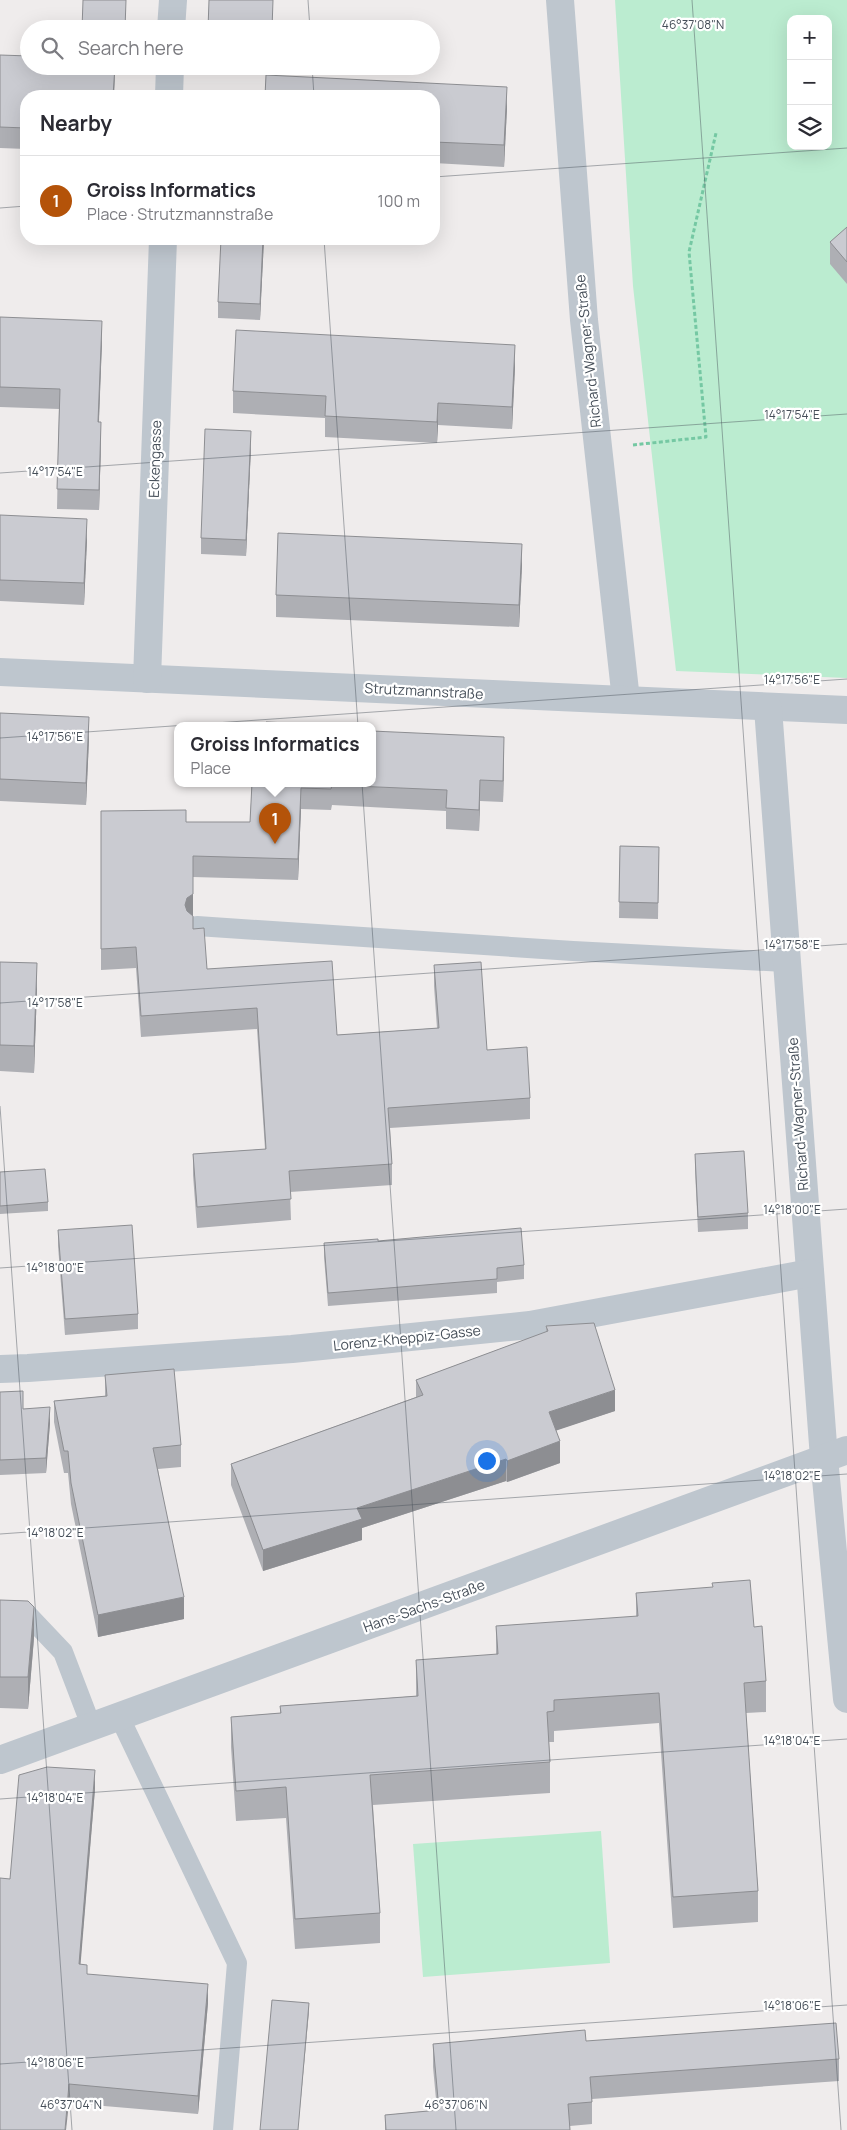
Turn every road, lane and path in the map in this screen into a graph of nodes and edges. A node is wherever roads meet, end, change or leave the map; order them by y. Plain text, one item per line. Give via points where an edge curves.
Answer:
1 (173, 0) edge
2 (560, 0) edge
3 (172, 20) edge
4 (170, 75) edge
5 (169, 90) edge
6 (716, 133) dead end
7 (163, 245) edge
8 (598, 448) junction
9 (0, 672) edge
10 (147, 679) junction
11 (626, 700) junction
12 (768, 708) junction
13 (847, 710) edge
14 (198, 926) dead end
15 (785, 962) junction
16 (810, 1273) junction
17 (0, 1369) edge
18 (836, 1454) edge
19 (0, 1611) edge
20 (847, 1698) edge
21 (120, 1718) junction
22 (92, 1728) junction
23 (0, 1760) edge
24 (223, 2130) edge

1 - 3 street
2 - 8 street, Richard-Wagner-Straße via 584,320
4 - 5 street
6 - 8 path via 689,252 706,437
7 - 10 street, Eckengasse
8 - 11 street, Richard-Wagner-Straße
9 - 10 street, Strutzmannstraße
10 - 11 street, Strutzmannstraße
11 - 12 street, Strutzmannstraße
12 - 13 street, Strutzmannstraße
12 - 15 street, Richard-Wagner-Straße
14 - 15 lane
15 - 16 street, Richard-Wagner-Straße
16 - 17 street, Lorenz-Kheppiz-Gasse via 530,1325 292,1349
16 - 18 street, Richard-Wagner-Straße
18 - 20 street, Richard-Wagner-Straße
18 - 21 street, Hans-Sachs-Straße
19 - 22 lane via 27,1614 63,1652
21 - 22 street, Hans-Sachs-Straße
21 - 24 lane via 237,1963
22 - 23 street, Hans-Sachs-Straße

